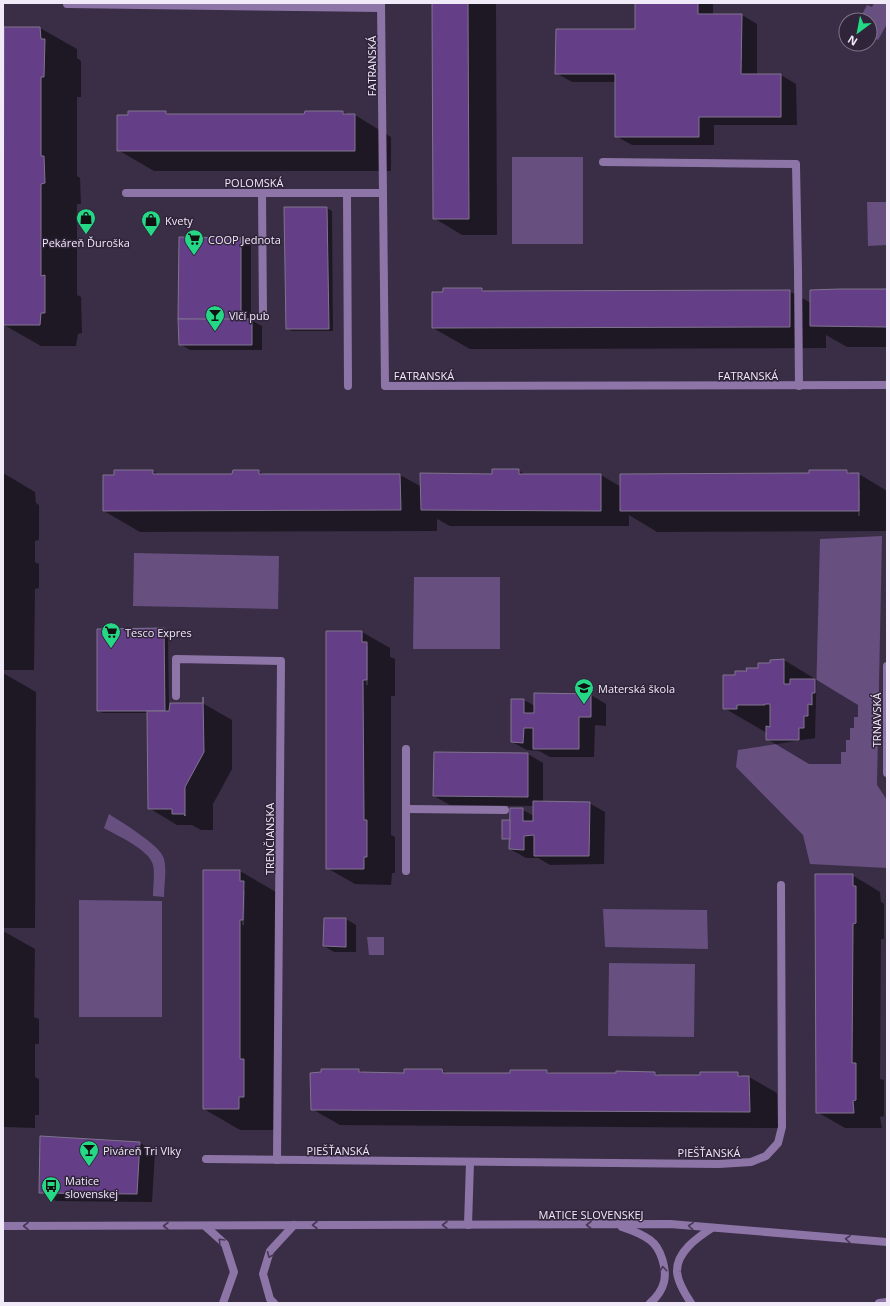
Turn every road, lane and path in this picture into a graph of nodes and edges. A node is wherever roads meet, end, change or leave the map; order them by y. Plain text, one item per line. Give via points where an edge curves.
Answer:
1 (67, 4) edge
2 (382, 5) edge
3 (603, 162) dead end
4 (126, 193) dead end
5 (262, 193) junction
6 (347, 193) junction
7 (383, 193) junction
8 (263, 316) dead end
9 (348, 386) dead end
10 (799, 386) junction
11 (887, 386) edge
12 (887, 666) edge
13 (176, 696) dead end
14 (406, 749) dead end
15 (887, 773) edge
16 (406, 809) junction
17 (505, 810) dead end
18 (406, 871) dead end
19 (781, 885) dead end
20 (206, 1159) dead end
21 (277, 1160) junction
22 (470, 1162) junction
23 (616, 1224) junction
24 (468, 1225) junction
25 (3, 1226) edge
26 (205, 1226) junction
27 (294, 1226) junction
28 (712, 1228) junction
29 (887, 1242) edge
30 (887, 1302) edge
31 (223, 1303) edge
32 (274, 1303) edge
33 (650, 1303) edge
34 (691, 1303) edge
35 (879, 1303) edge

1 - 2 street
2 - 7 street, FATRANSKÁ
3 - 10 street via 796,164
4 - 5 street, POLOMSKÁ
5 - 6 street, POLOMSKÁ
5 - 8 street
6 - 7 street, POLOMSKÁ
6 - 9 street
7 - 10 street, FATRANSKÁ via 385,386
10 - 11 street, FATRANSKÁ
12 - 15 street, TRNAVSKÁ
13 - 21 street, TRENČIANSKA via 176,659 281,661
14 - 16 street
16 - 17 street
16 - 18 street
19 - 22 street, PIEŠŤANSKÁ via 782,1127 778,1143 766,1156 750,1162 719,1164
20 - 21 street, PIEŠŤANSKÁ
21 - 22 street, PIEŠŤANSKÁ
22 - 24 street
23 -> 24 street, MATICE SLOVENSKEJ
28 -> 23 street, MATICE SLOVENSKEJ via 670,1224
33 -> 23 street via 664,1282 660,1252 651,1240
24 -> 27 street, MATICE SLOVENSKEJ
26 -> 25 street, MATICE SLOVENSKEJ
26 - 27 street, MATICE SLOVENSKEJ
31 -> 26 street via 234,1272 225,1244
27 -> 32 street via 270,1251 263,1274 270,1299
29 -> 28 street, MATICE SLOVENSKEJ
28 - 34 street via 699,1236 681,1256 677,1272 682,1288
30 - 35 street

